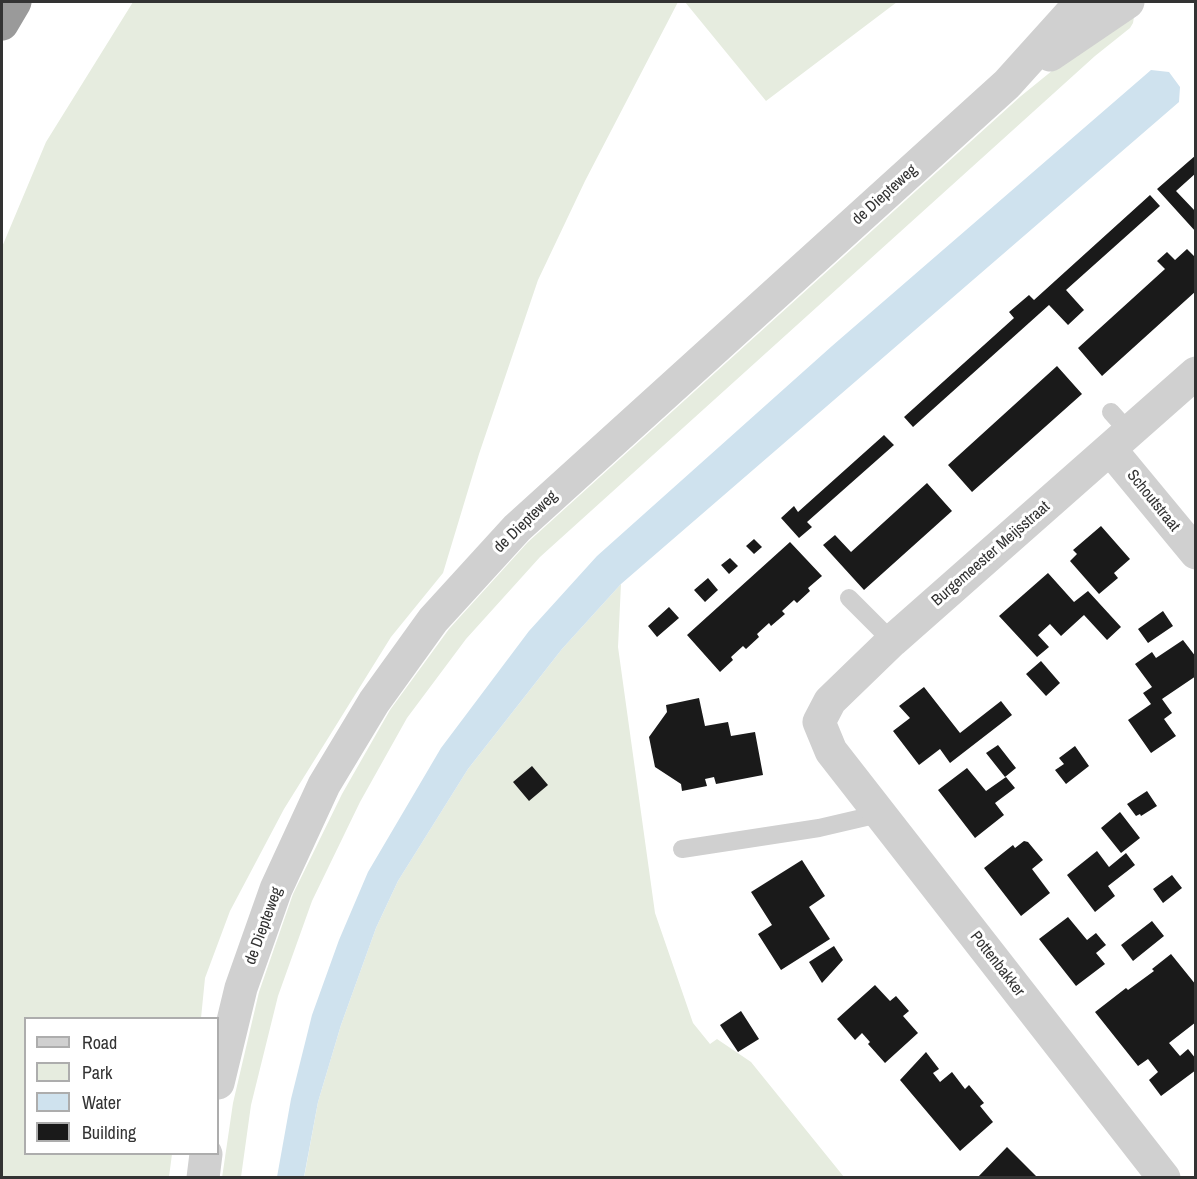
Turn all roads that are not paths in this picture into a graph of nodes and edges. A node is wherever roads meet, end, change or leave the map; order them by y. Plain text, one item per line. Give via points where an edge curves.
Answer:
1 (15, 2) edge
2 (1081, 2) edge
3 (1128, 2) edge
4 (2, 24) edge
5 (1007, 84) junction
6 (1196, 373) edge
7 (1117, 431) junction
8 (1196, 553) edge
9 (849, 598) dead end
10 (892, 641) junction
11 (831, 751) joint
12 (879, 814) junction
13 (682, 849) dead end
14 (219, 1079) edge
15 (206, 1155) edge
16 (203, 1178) edge
17 (1164, 1178) edge

1 - 4 highway
2 - 5 street, de Diepteweg
3 - 5 street, de Diepteweg
5 - 14 street, de Diepteweg via 517,528 433,620 374,702 320,796 276,889 241,988
6 - 7 street, Burgemeester Meijsstraat
7 - 8 street, Schoutstraat
7 - 10 street, Burgemeester Meijsstraat
9 - 10 lane
10 - 11 street, Burgemeester Meijsstraat via 830,701 819,722
11 - 12 street, Pottenbakker
12 - 13 lane via 819,828
12 - 17 street, Pottenbakker
15 - 16 street

